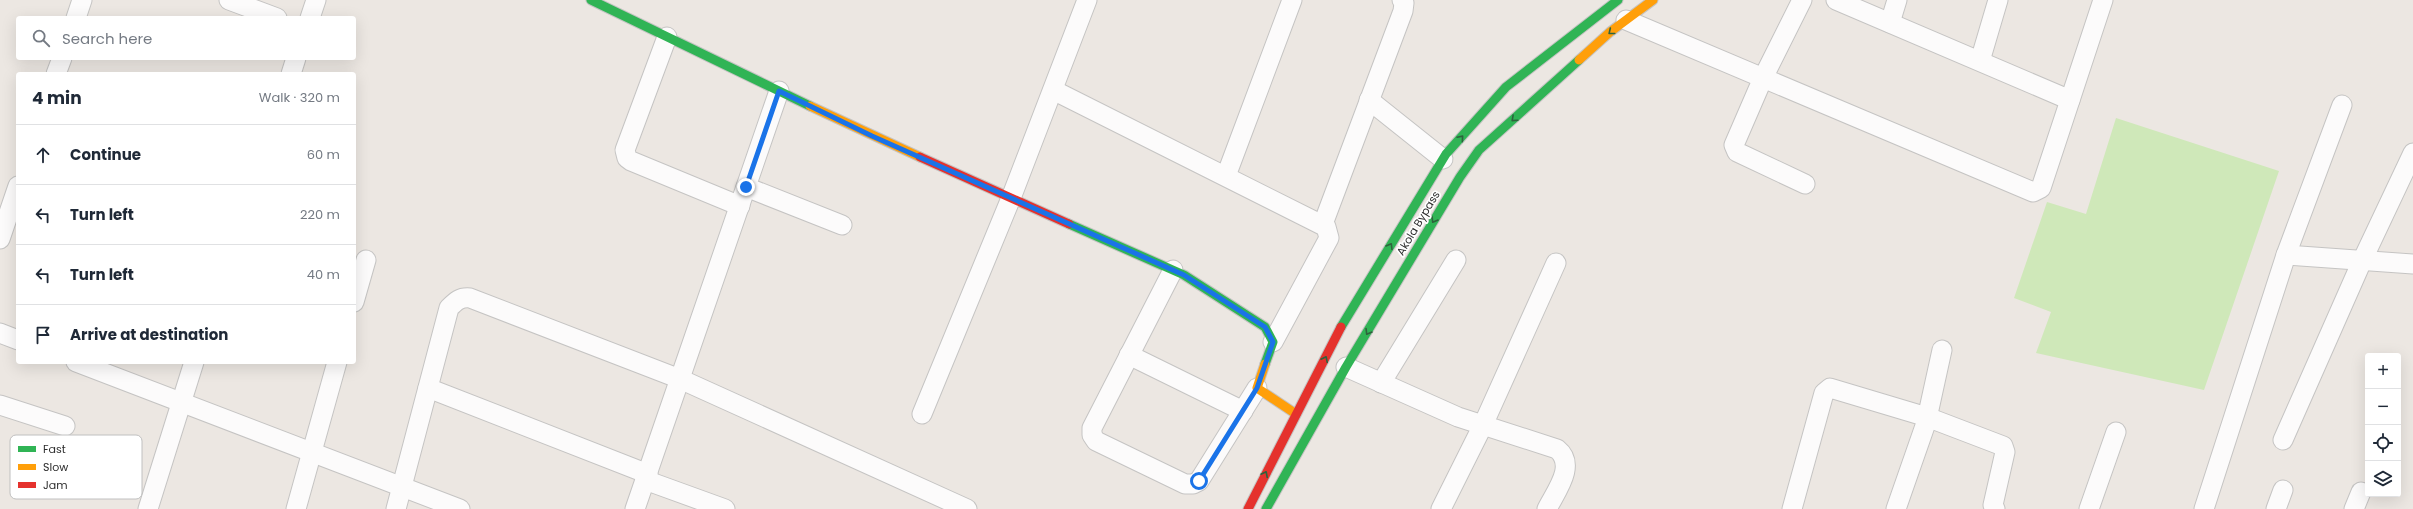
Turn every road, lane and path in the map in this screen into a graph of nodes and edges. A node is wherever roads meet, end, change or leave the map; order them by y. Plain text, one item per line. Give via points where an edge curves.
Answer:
1 (82, 0) edge
2 (229, 0) edge
3 (316, 0) edge
4 (591, 0) edge
5 (1087, 0) edge
6 (1292, 0) edge
7 (1402, 0) edge
8 (1618, 0) edge
9 (1653, 0) edge
10 (1802, 0) edge
11 (1836, 0) edge
12 (1897, 0) edge
13 (1998, 0) edge
14 (2103, 0) edge
15 (77, 16) edge
16 (272, 16) edge
17 (311, 16) edge
18 (1626, 20) junction
19 (1890, 23) junction
20 (667, 36) junction
21 (61, 60) edge
22 (295, 60) edge
23 (1980, 61) junction
24 (57, 72) edge
25 (292, 72) edge
26 (1762, 78) junction
27 (1052, 90) junction
28 (779, 91) junction
29 (1369, 100) junction
30 (2070, 100) junction
31 (2342, 105) dead end
32 (2413, 153) edge
33 (1443, 159) junction
34 (1226, 176) junction
35 (1805, 184) dead end
36 (746, 187) junction
37 (16, 198) edge
38 (1011, 198) junction
39 (740, 206) junction
40 (13, 216) edge
41 (1323, 224) junction
42 (842, 225) dead end
43 (0, 239) edge
44 (2286, 255) junction
45 (366, 260) dead end
46 (1456, 260) dead end
47 (2362, 260) junction
48 (1556, 263) dead end
49 (2413, 264) edge
50 (1173, 270) junction
51 (356, 295) edge
52 (0, 333) edge
53 (16, 339) edge
54 (1273, 342) junction
55 (1942, 350) dead end
56 (1129, 355) junction
57 (81, 364) edge
58 (193, 364) edge
59 (336, 364) edge
60 (1346, 368) junction
61 (680, 379) junction
62 (1381, 383) junction
63 (428, 388) junction
64 (1257, 388) junction
65 (181, 402) junction
66 (0, 405) edge
67 (1243, 411) junction
68 (922, 414) dead end
69 (1296, 414) junction
70 (1927, 417) junction
71 (1483, 425) junction
72 (66, 426) dead end
73 (2116, 432) dead end
74 (2283, 440) dead end
75 (312, 452) junction
76 (646, 477) junction
77 (402, 487) junction
78 (2283, 490) dead end
79 (148, 509) edge
80 (296, 509) edge
81 (396, 509) edge
82 (460, 509) edge
83 (635, 509) edge
84 (725, 509) edge
85 (967, 509) edge
86 (1248, 509) edge
87 (1266, 509) edge
88 (1441, 509) edge
89 (1547, 509) edge
90 (1792, 509) edge
91 (1896, 509) edge
92 (1995, 509) edge
93 (2089, 509) edge
94 (2204, 509) edge
95 (2276, 509) edge

1 - 15 street
2 - 16 street
3 - 17 street
4 - 20 main road
5 - 27 street
6 - 34 street
7 - 29 street via 1403,11
33 -> 8 main road, Akola Bypass via 1506,87
9 - 18 main road, Akola Bypass
10 - 26 street
11 - 19 street
12 - 19 street
13 - 23 street
14 - 30 street
18 - 26 street
18 -> 60 main road, Akola Bypass via 1479,150 1460,177
19 - 23 street
20 - 28 main road
20 - 39 street via 624,150 625,154 631,161
21 - 24 street
22 - 25 street
23 - 30 street
26 - 30 street via 2033,192 2041,188
26 - 35 street via 1734,149
27 - 34 street
27 - 38 street
28 - 36 street
28 - 38 main road
29 - 33 street
29 - 41 street
31 - 44 street
32 - 47 street
69 -> 33 main road, Akola Bypass via 1345,320
34 - 41 street
36 - 39 street
36 - 42 street
37 - 40 street
38 - 50 main road
38 - 68 street
39 - 61 street
40 - 43 street
41 - 54 street via 1329,238
44 - 47 street
44 - 94 street
45 - 51 street
46 - 62 street
47 - 49 street
47 - 74 street
48 - 71 street
50 - 54 main road via 1265,327
50 - 56 street
52 - 53 street
54 - 64 main road
55 - 70 street
56 - 67 street
56 - 67 street via 1092,428 1092,436 1096,441 1185,484 1192,484 1199,481
57 - 65 street
58 - 65 street
59 - 75 street
60 - 62 street
60 - 87 main road, Akola Bypass
61 - 63 street via 463,297 449,308
61 - 76 street
61 - 85 street
62 - 71 street via 1458,417
63 - 76 street
63 - 77 street
64 - 67 street
64 - 69 main road
65 - 75 street
65 - 79 street
66 - 72 street
86 -> 69 main road, Akola Bypass
70 - 90 street via 1835,388 1826,390
70 - 91 street
70 - 92 street via 2000,444 2005,449 1993,505
71 - 88 street
71 - 89 street via 1557,449 1564,454 1567,463 1565,474
73 - 93 street
75 - 77 street
75 - 80 street
76 - 83 street
76 - 84 street
77 - 81 street
77 - 82 street
78 - 95 street

